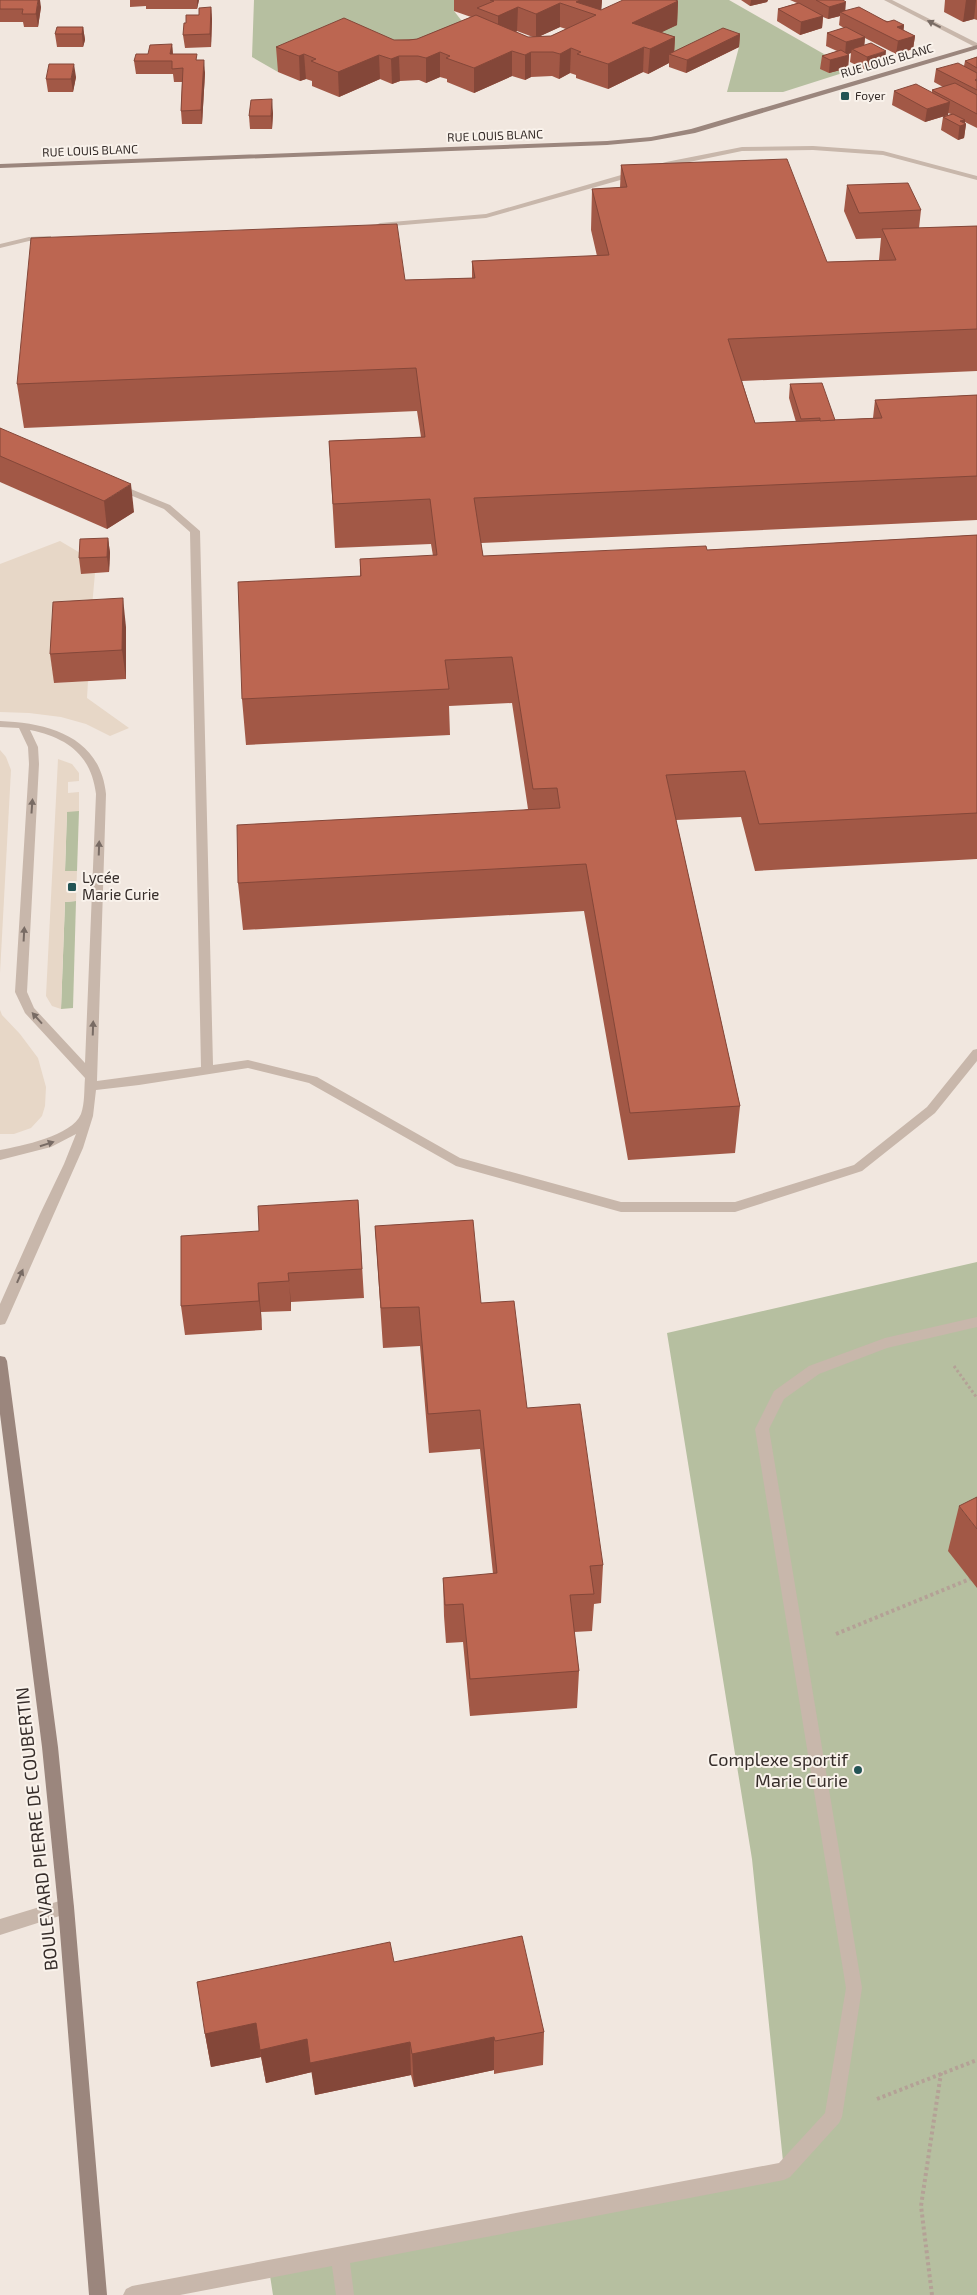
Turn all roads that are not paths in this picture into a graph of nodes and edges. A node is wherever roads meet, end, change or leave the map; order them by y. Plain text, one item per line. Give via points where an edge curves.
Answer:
1 (887, 0) edge
2 (977, 46) edge
3 (0, 166) edge
4 (977, 178) edge
5 (367, 226) edge
6 (59, 238) edge
7 (0, 246) edge
8 (106, 482) edge
9 (0, 724) edge
10 (23, 725) junction
11 (977, 1053) edge
12 (207, 1070) junction
13 (91, 1081) junction
14 (88, 1115) junction
15 (0, 1155) edge
16 (0, 1320) edge
17 (977, 1322) edge
18 (0, 1361) edge
19 (66, 1907) junction
20 (0, 1927) edge
21 (340, 2255) junction
22 (98, 2295) edge
23 (132, 2295) edge
24 (345, 2295) edge

2 -> 1 street
2 - 3 street, RUE LOUIS BLANC via 705,127 651,139
4 - 5 street via 883,153 813,148 742,149 670,164 486,216
6 - 7 street via 29,239
8 - 12 street via 168,507 195,531
9 - 10 street
13 -> 10 street via 29,1010 21,992 34,764 33,747
13 -> 10 street via 102,794 91,761 76,745 46,730
11 - 12 street via 931,1110 858,1168 735,1207 621,1207 456,1161 313,1080 248,1064
12 - 13 street via 138,1082
13 - 14 street
15 -> 14 street via 53,1142 74,1131
16 -> 14 street via 75,1156
17 - 21 street via 886,1343 814,1370 779,1395 762,1429 854,1988 833,2117 784,2171
18 - 19 street, BOULEVARD PIERRE DE COUBERTIN via 50,1747
19 - 20 street
19 - 22 street, BOULEVARD PIERRE DE COUBERTIN
21 - 23 street
21 - 24 street

